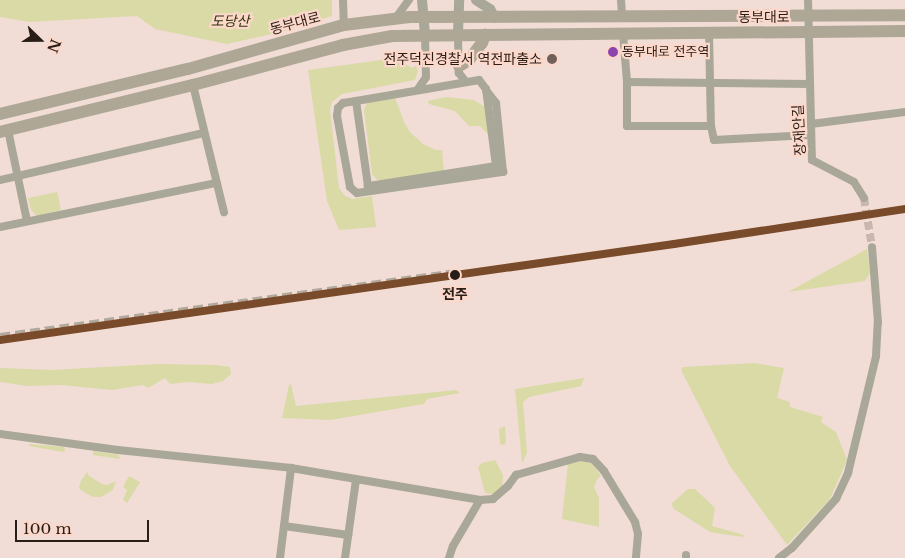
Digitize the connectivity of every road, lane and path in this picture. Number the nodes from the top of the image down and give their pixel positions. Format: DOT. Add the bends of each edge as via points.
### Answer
graph roads {
  1 [pos="344,0"];
  2 [pos="409,0"];
  3 [pos="422,0"];
  4 [pos="459,0"];
  5 [pos="476,0"];
  6 [pos="621,0"];
  7 [pos="808,0"];
  8 [pos="905,15"];
  9 [pos="622,16"];
  10 [pos="809,16"];
  11 [pos="423,17"];
  12 [pos="395,18"];
  13 [pos="458,18"];
  14 [pos="495,18"];
  15 [pos="344,26"];
  16 [pos="905,31"];
  17 [pos="709,32"];
  18 [pos="809,32"];
  19 [pos="623,33"];
  20 [pos="458,34"];
  21 [pos="425,35"];
  22 [pos="485,35"];
  23 [pos="459,66"];
  24 [pos="466,82"];
  25 [pos="627,82"];
  26 [pos="711,83"];
  27 [pos="193,84"];
  28 [pos="809,84"];
  29 [pos="486,89"];
  30 [pos="418,90"];
  31 [pos="356,101"];
  32 [pos="905,112"];
  33 [pos="0,114"];
  34 [pos="811,124"];
  35 [pos="711,126"];
  36 [pos="4,131"];
  37 [pos="204,133"];
  38 [pos="811,134"];
  39 [pos="18,176"];
  40 [pos="0,180"];
  41 [pos="217,183"];
  42 [pos="864,198"];
  43 [pos="224,212"];
  44 [pos="27,221"];
  45 [pos="0,226"];
  46 [pos="872,247"];
  47 [pos="0,434"];
  48 [pos="291,468"];
  49 [pos="356,480"];
  50 [pos="480,500"];
  51 [pos="284,526"];
  52 [pos="348,535"];
  53 [pos="280,558"];
  54 [pos="345,558"];
  55 [pos="449,558"];
  56 [pos="636,558"];
  57 [pos="779,558"];
  1 -- 15 [label="street"];
  2 -- 12 [label="street"];
  3 -- 11 [label="street"];
  4 -- 13 [label="street"];
  5 -- 14 [label="street" via="490,9"];
  6 -- 9 [label="street"];
  7 -- 10 [label="street, 장재안길"];
  8 -- 10 [label="main road, 동부대로"];
  9 -- 10 [label="main road, 동부대로"];
  9 -- 14 [label="main road, 동부대로"];
  10 -- 18 [label="street, 장재안길"];
  11 -- 12 [label="main road, 동부대로"];
  11 -- 13 [label="main road, 동부대로"];
  11 -- 21 [label="street"];
  12 -- 15 [label="main road, 동부대로"];
  13 -- 14 [label="main road, 동부대로"];
  13 -- 20 [label="street"];
  15 -- 33 [label="main road, 동부대로" via="188,69"];
  16 -- 18 [label="main road, 동부대로"];
  17 -- 18 [label="main road, 동부대로"];
  17 -- 19 [label="main road, 동부대로"];
  17 -- 26 [label="street"];
  18 -- 28 [label="street, 장재안길"];
  19 -- 22 [label="main road, 동부대로"];
  19 -- 25 [label="street"];
  20 -- 21 [label="main road, 동부대로"];
  20 -- 22 [label="main road, 동부대로"];
  20 -- 23 [label="street"];
  21 -- 27 [label="main road, 동부대로" via="392,36 343,44"];
  21 -- 30 [label="street" via="426,77"];
  22 -- 23 [label="main road" via="469,60"];
  23 -- 24 [label="street"];
  24 -- 29 [label="street" via="479,80"];
  24 -- 30 [label="street"];
  25 -- 26 [label="street"];
  25 -- 35 [label="street" via="627,126"];
  26 -- 28 [label="street"];
  26 -- 35 [label="street"];
  27 -- 36 [label="main road, 동부대로"];
  27 -- 37 [label="street"];
  28 -- 34 [label="street, 장재안길"];
  29 -- 31 [label="street" via="496,166 368,186"];
  29 -- 31 [label="street" via="496,103 503,172 357,193 350,187 337,116 338,108 343,104"];
  30 -- 31 [label="street"];
  32 -- 34 [label="street"];
  34 -- 38 [label="street, 장재안길"];
  35 -- 38 [label="street" via="714,140"];
  36 -- 39 [label="street"];
  37 -- 39 [label="street"];
  37 -- 41 [label="street"];
  38 -- 42 [label="street, 장재안길" via="812,160 854,182"];
  39 -- 40 [label="street"];
  39 -- 44 [label="street"];
  41 -- 43 [label="street"];
  41 -- 44 [label="street"];
  44 -- 45 [label="street"];
  46 -- 57 [label="street" via="878,322 876,356 848,473 836,499"];
  47 -- 48 [label="street"];
  48 -- 49 [label="street"];
  48 -- 51 [label="street"];
  49 -- 50 [label="street"];
  49 -- 52 [label="street"];
  50 -- 55 [label="street"];
  50 -- 56 [label="street" via="493,498 516,475 580,457 593,459 610,479 636,522"];
  51 -- 52 [label="street"];
  51 -- 53 [label="street"];
  52 -- 54 [label="street"];
}
